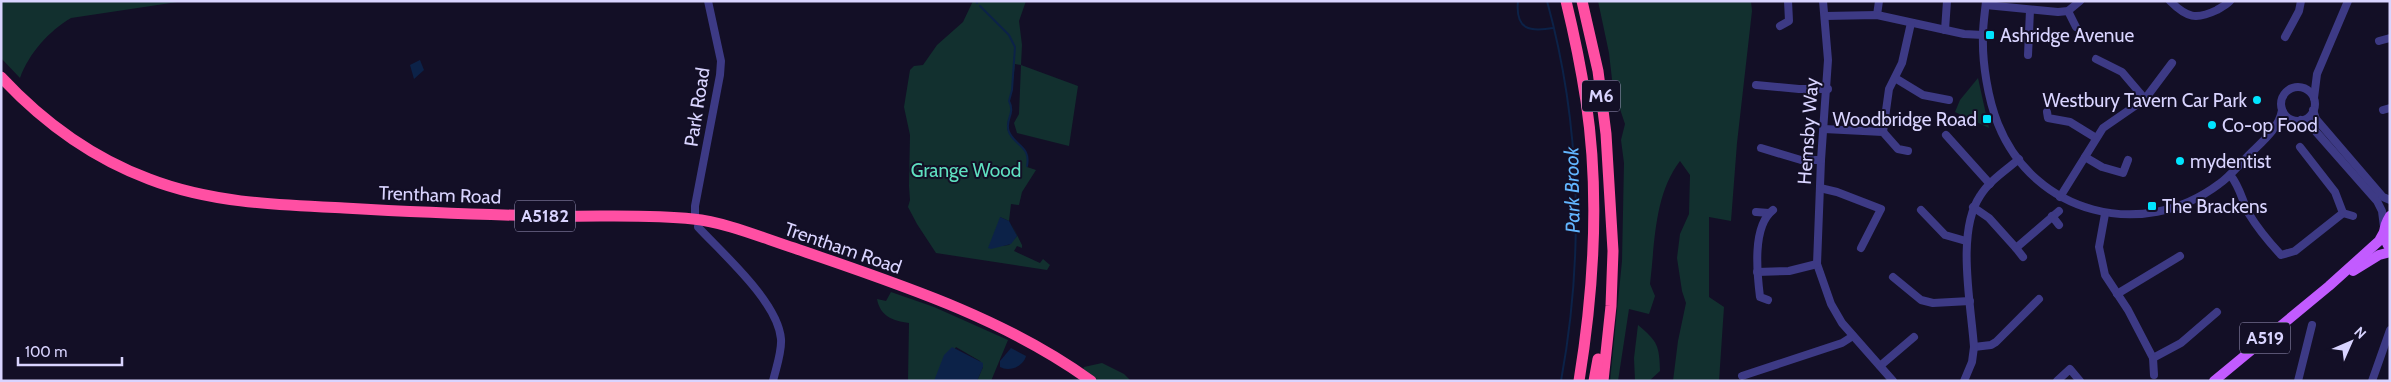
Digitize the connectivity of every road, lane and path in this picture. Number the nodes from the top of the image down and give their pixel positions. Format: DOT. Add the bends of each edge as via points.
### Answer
graph roads {
  1 [pos="708,1"];
  2 [pos="1566,1"];
  3 [pos="1582,1"];
  4 [pos="1788,1"];
  5 [pos="1823,1"];
  6 [pos="1879,1"];
  7 [pos="1947,1"];
  8 [pos="2080,1"];
  9 [pos="2170,1"];
  10 [pos="2230,1"];
  11 [pos="2301,1"];
  12 [pos="2348,1"];
  13 [pos="1986,3"];
  14 [pos="2030,10"];
  15 [pos="2068,11"];
  16 [pos="1877,15"];
  17 [pos="1825,16"];
  18 [pos="1910,22"];
  19 [pos="1780,26"];
  20 [pos="2076,27"];
  21 [pos="1945,30"];
  22 [pos="1983,35"];
  23 [pos="2285,37"];
  24 [pos="2390,38"];
  25 [pos="2379,42"];
  26 [pos="2028,55"];
  27 [pos="2096,59"];
  28 [pos="2172,63"];
  29 [pos="2317,74"];
  30 [pos="1,77"];
  31 [pos="1895,78"];
  32 [pos="1756,85"];
  33 [pos="2300,86"];
  34 [pos="1828,89"];
  35 [pos="2314,98"];
  36 [pos="2146,99"];
  37 [pos="1949,100"];
  38 [pos="2282,110"];
  39 [pos="2314,110"];
  40 [pos="2292,119"];
  41 [pos="2301,120"];
  42 [pos="2047,127"];
  43 [pos="1824,128"];
  44 [pos="2274,129"];
  45 [pos="1884,132"];
  46 [pos="1946,135"];
  47 [pos="2096,138"];
  48 [pos="1771,140"];
  49 [pos="1954,143"];
  50 [pos="2300,147"];
  51 [pos="1760,148"];
  52 [pos="1948,149"];
  53 [pos="1770,150"];
  54 [pos="1908,151"];
  55 [pos="2084,157"];
  56 [pos="2019,159"];
  57 [pos="1821,160"];
  58 [pos="2128,160"];
  59 [pos="2230,175"];
  60 [pos="1990,184"];
  61 [pos="1820,188"];
  62 [pos="1609,193"];
  63 [pos="2060,197"];
  64 [pos="2390,200"];
  65 [pos="1973,207"];
  66 [pos="1921,210"];
  67 [pos="1756,212"];
  68 [pos="2343,212"];
  69 [pos="2105,214"];
  70 [pos="2353,216"];
  71 [pos="2390,216"];
  72 [pos="697,219"];
  73 [pos="2059,225"];
  74 [pos="2384,230"];
  75 [pos="1966,241"];
  76 [pos="1861,248"];
  77 [pos="2016,248"];
  78 [pos="2390,248"];
  79 [pos="2390,252"];
  80 [pos="2281,255"];
  81 [pos="2180,256"];
  82 [pos="2023,257"];
  83 [pos="1817,264"];
  84 [pos="2278,264"];
  85 [pos="1757,272"];
  86 [pos="1893,277"];
  87 [pos="2330,286"];
  88 [pos="2117,294"];
  89 [pos="1760,297"];
  90 [pos="2039,298"];
  91 [pos="1768,300"];
  92 [pos="1970,301"];
  93 [pos="1752,302"];
  94 [pos="2217,312"];
  95 [pos="2312,325"];
  96 [pos="2390,330"];
  97 [pos="1586,332"];
  98 [pos="1853,336"];
  99 [pos="1914,337"];
  100 [pos="1974,347"];
  101 [pos="2153,358"];
  102 [pos="1880,366"];
  103 [pos="2154,375"];
  104 [pos="1742,376"];
  105 [pos="1753,377"];
  106 [pos="774,381"];
  107 [pos="1091,381"];
  108 [pos="1573,381"];
  109 [pos="1579,381"];
  110 [pos="1594,381"];
  111 [pos="1603,381"];
  112 [pos="1893,381"];
  113 [pos="1964,381"];
  114 [pos="2057,381"];
  115 [pos="2080,381"];
  116 [pos="2214,381"];
  117 [pos="2298,381"];
  118 [pos="2372,381"];
  1 -- 72 [label="street, Park Road" via="721,61 695,206"];
  2 -- 97 [label="highway, M6" via="1586,103 1594,193 1593,259"];
  3 -- 62 [label="highway, M6" via="1598,71"];
  4 -- 19 [label="street" via="1789,21"];
  5 -- 17 [label="street, Hemsby Way"];
  6 -- 16 [label="street"];
  7 -- 21 [label="street"];
  8 -- 15 [label="street"];
  9 -- 10 [label="street" via="2195,17"];
  11 -- 23 [label="street"];
  12 -- 29 [label="street"];
  13 -- 14 [label="street"];
  13 -- 22 [label="street"];
  14 -- 15 [label="street"];
  14 -- 26 [label="street"];
  15 -- 20 [label="street"];
  16 -- 17 [label="street"];
  16 -- 18 [label="street"];
  17 -- 34 [label="street, Hemsby Way"];
  18 -- 21 [label="street"];
  18 -- 31 [label="street" via="1902,63"];
  21 -- 22 [label="street"];
  22 -- 56 [label="street" via="1997,122"];
  24 -- 25 [label="street"];
  27 -- 36 [label="street" via="2122,72"];
  28 -- 36 [label="street"];
  29 -- 33 [label="street"];
  29 -- 35 [label="street"];
  30 -- 72 [label="highway, Trentham Road / A5182" via="46,120 87,149 148,179 216,198 359,209"];
  31 -- 37 [label="street" via="1923,95"];
  31 -- 45 [label="street" via="1889,89"];
  32 -- 34 [label="street" via="1799,90"];
  33 -- 35 [label="street"];
  33 -- 38 [label="street" via="2286,92 2280,102"];
  34 -- 43 [label="street, Hemsby Way"];
  35 -- 39 [label="street"];
  36 -- 47 [label="street" via="2103,128"];
  38 -- 40 [label="street"];
  38 -- 44 [label="street"];
  39 -- 41 [label="street"];
  39 -- 64 [label="street" via="2316,119 2383,197"];
  40 -- 41 [label="street"];
  40 -- 44 [label="street"];
  41 -- 74 [label="street" via="2310,124 2377,201 2382,211"];
  42 -- 47 [label="street" via="2047,115 2070,122"];
  43 -- 45 [label="street"];
  43 -- 57 [label="street, Hemsby Way"];
  44 -- 59 [label="street"];
  45 -- 54 [label="street" via="1898,148"];
  46 -- 49 [label="street"];
  47 -- 55 [label="street"];
  48 -- 53 [label="street"];
  49 -- 52 [label="street"];
  49 -- 60 [label="street"];
  50 -- 68 [label="street" via="2335,192"];
  51 -- 53 [label="street"];
  53 -- 57 [label="street" via="1801,160"];
  55 -- 58 [label="street" via="2102,167 2123,172"];
  55 -- 63 [label="street"];
  56 -- 60 [label="street"];
  56 -- 63 [label="street"];
  57 -- 61 [label="street, Hemsby Way"];
  59 -- 69 [label="street" via="2210,190 2178,206 2145,213"];
  59 -- 80 [label="street" via="2252,219"];
  60 -- 65 [label="street"];
  61 -- 76 [label="street" via="1882,206"];
  61 -- 83 [label="street, Hemsby Way"];
  62 -- 110 [label="highway, M6" via="1605,307"];
  62 -- 111 [label="highway, M6" via="1613,280"];
  63 -- 69 [label="street"];
  65 -- 75 [label="street"];
  65 -- 77 [label="street" via="1989,218"];
  66 -- 75 [label="street" via="1945,235"];
  67 -- 85 [label="street" via="1771,211 1758,239"];
  68 -- 70 [label="street"];
  68 -- 80 [label="street" via="2295,251"];
  69 -- 88 [label="street" via="2099,247 2105,275"];
  71 -- 74 [label="main road, A519"];
  72 -- 106 [label="street" via="698,227 760,293 772,314 781,338"];
  72 -- 107 [label="highway, Trentham Road / A5182" via="823,258 951,306 1011,333"];
  73 -- 77 [label="street" via="2056,214"];
  74 -- 78 [label="main road" via="2385,241"];
  74 -- 87 [label="main road, A519" via="2379,241"];
  75 -- 92 [label="street"];
  77 -- 82 [label="street"];
  79 -- 87 [label="main road, A519" via="2369,260"];
  80 -- 84 [label="street"];
  81 -- 88 [label="street"];
  83 -- 85 [label="street" via="1789,271"];
  83 -- 98 [label="street" via="1831,304"];
  85 -- 89 [label="street"];
  86 -- 92 [label="street" via="1921,300 1933,303"];
  87 -- 116 [label="main road, A519"];
  88 -- 101 [label="street"];
  89 -- 91 [label="street"];
  89 -- 93 [label="street"];
  90 -- 100 [label="street" via="1996,342"];
  92 -- 100 [label="street"];
  94 -- 101 [label="street" via="2181,343"];
  95 -- 117 [label="street"];
  96 -- 118 [label="street"];
  97 -- 108 [label="highway, M6"];
  97 -- 109 [label="highway, M6"];
  98 -- 102 [label="street"];
  98 -- 105 [label="street"];
  99 -- 102 [label="street"];
  100 -- 113 [label="street" via="1971,368"];
  101 -- 103 [label="street"];
  102 -- 112 [label="street"];
  104 -- 105 [label="street"];
  114 -- 115 [label="street" via="2073,366"];
}
